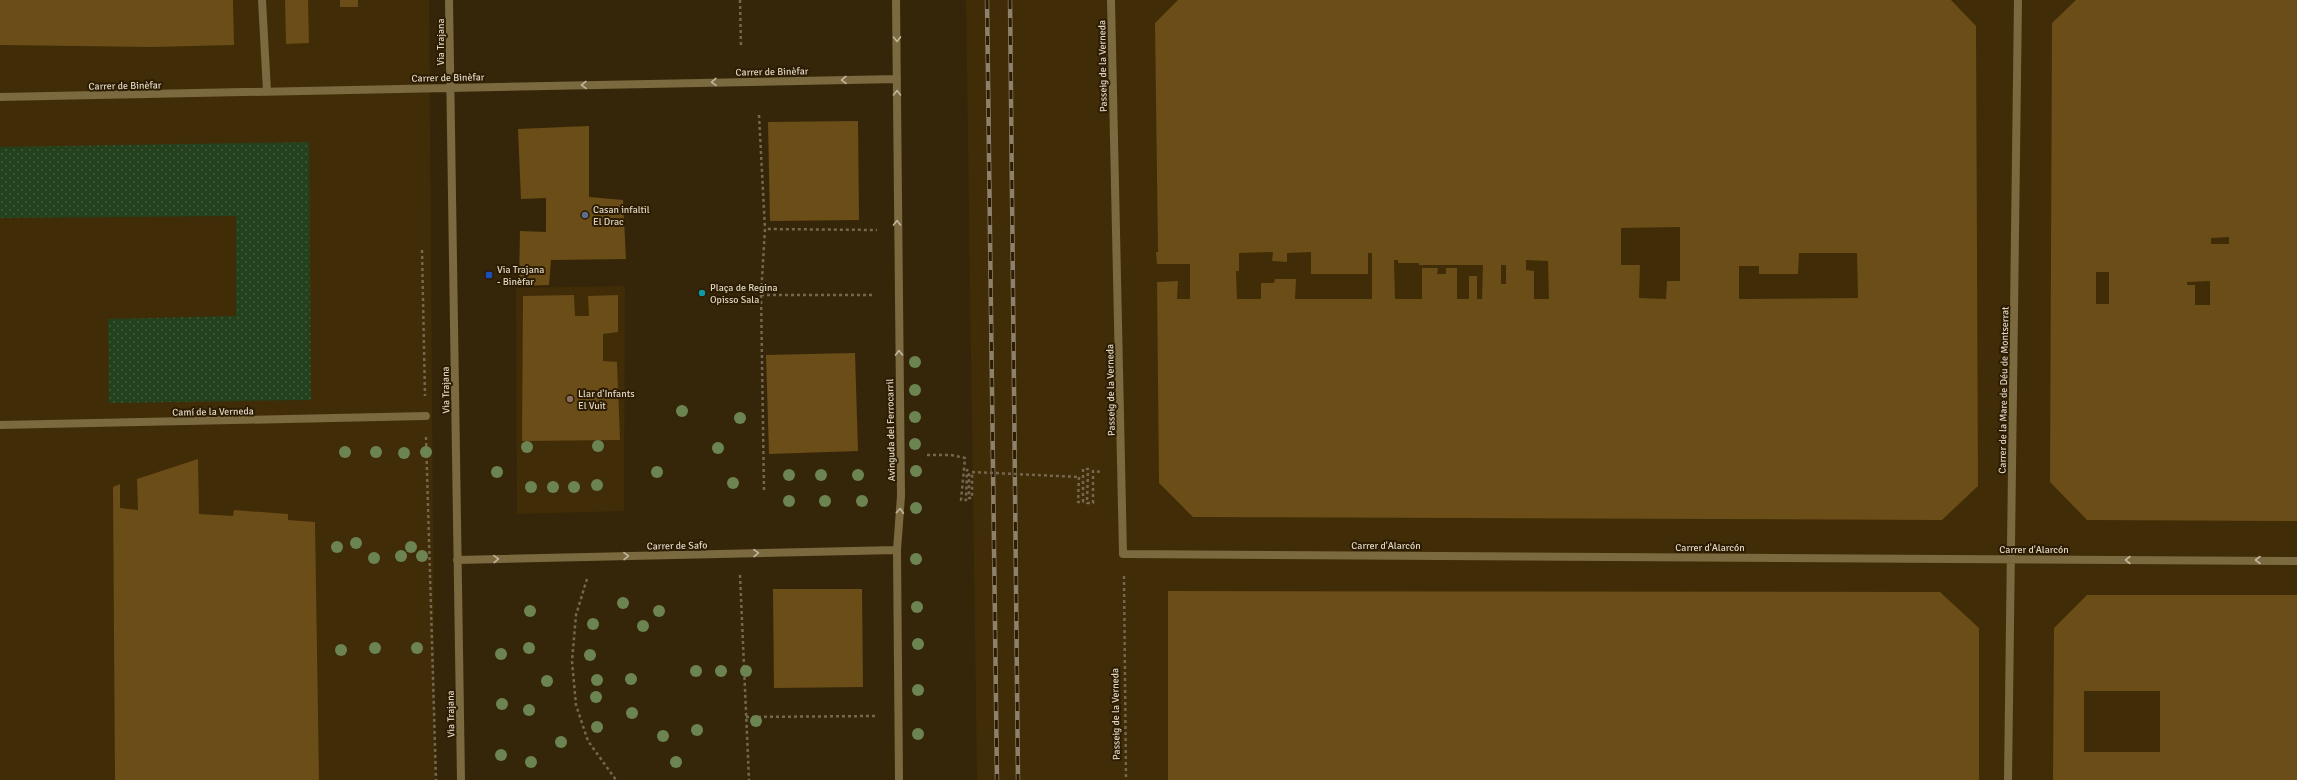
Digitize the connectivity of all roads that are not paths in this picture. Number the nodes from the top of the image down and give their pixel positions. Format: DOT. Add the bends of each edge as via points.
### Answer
graph roads {
  1 [pos="262,0"];
  2 [pos="449,0"];
  3 [pos="896,0"];
  4 [pos="1111,0"];
  5 [pos="2018,0"];
  6 [pos="897,79"];
  7 [pos="450,87"];
  8 [pos="267,91"];
  9 [pos="0,97"];
  10 [pos="426,416"];
  11 [pos="0,424"];
  12 [pos="897,550"];
  13 [pos="1123,554"];
  14 [pos="2011,559"];
  15 [pos="458,560"];
  16 [pos="2297,561"];
  17 [pos="461,780"];
  18 [pos="899,780"];
  19 [pos="2008,780"];
  1 -- 8 [label="street"];
  2 -- 7 [label="street, Via Trajana"];
  3 -- 6 [label="street, one-way"];
  4 -- 13 [label="street, Passeig de la Verneda"];
  5 -- 14 [label="street, Carrer de la Mare de Déu de Montserrat"];
  6 -- 7 [label="street, Carrer de Binèfar, one-way"];
  12 -- 6 [label="street, Avinguda del Ferrocarril, one-way" via="901,496"];
  7 -- 8 [label="street, Carrer de Binèfar"];
  7 -- 15 [label="street, Via Trajana"];
  8 -- 9 [label="street, Carrer de Binèfar"];
  10 -- 11 [label="street, Camí de la Verneda"];
  15 -- 12 [label="street, Carrer de Safo, one-way"];
  12 -- 18 [label="street, Avinguda del Ferrocarril"];
  13 -- 14 [label="street, Carrer d'Alarcón"];
  16 -- 14 [label="street, Carrer d'Alarcón, one-way"];
  14 -- 19 [label="street, Carrer de la Mare de Déu de Montserrat"];
  15 -- 17 [label="street, Via Trajana"];
}
